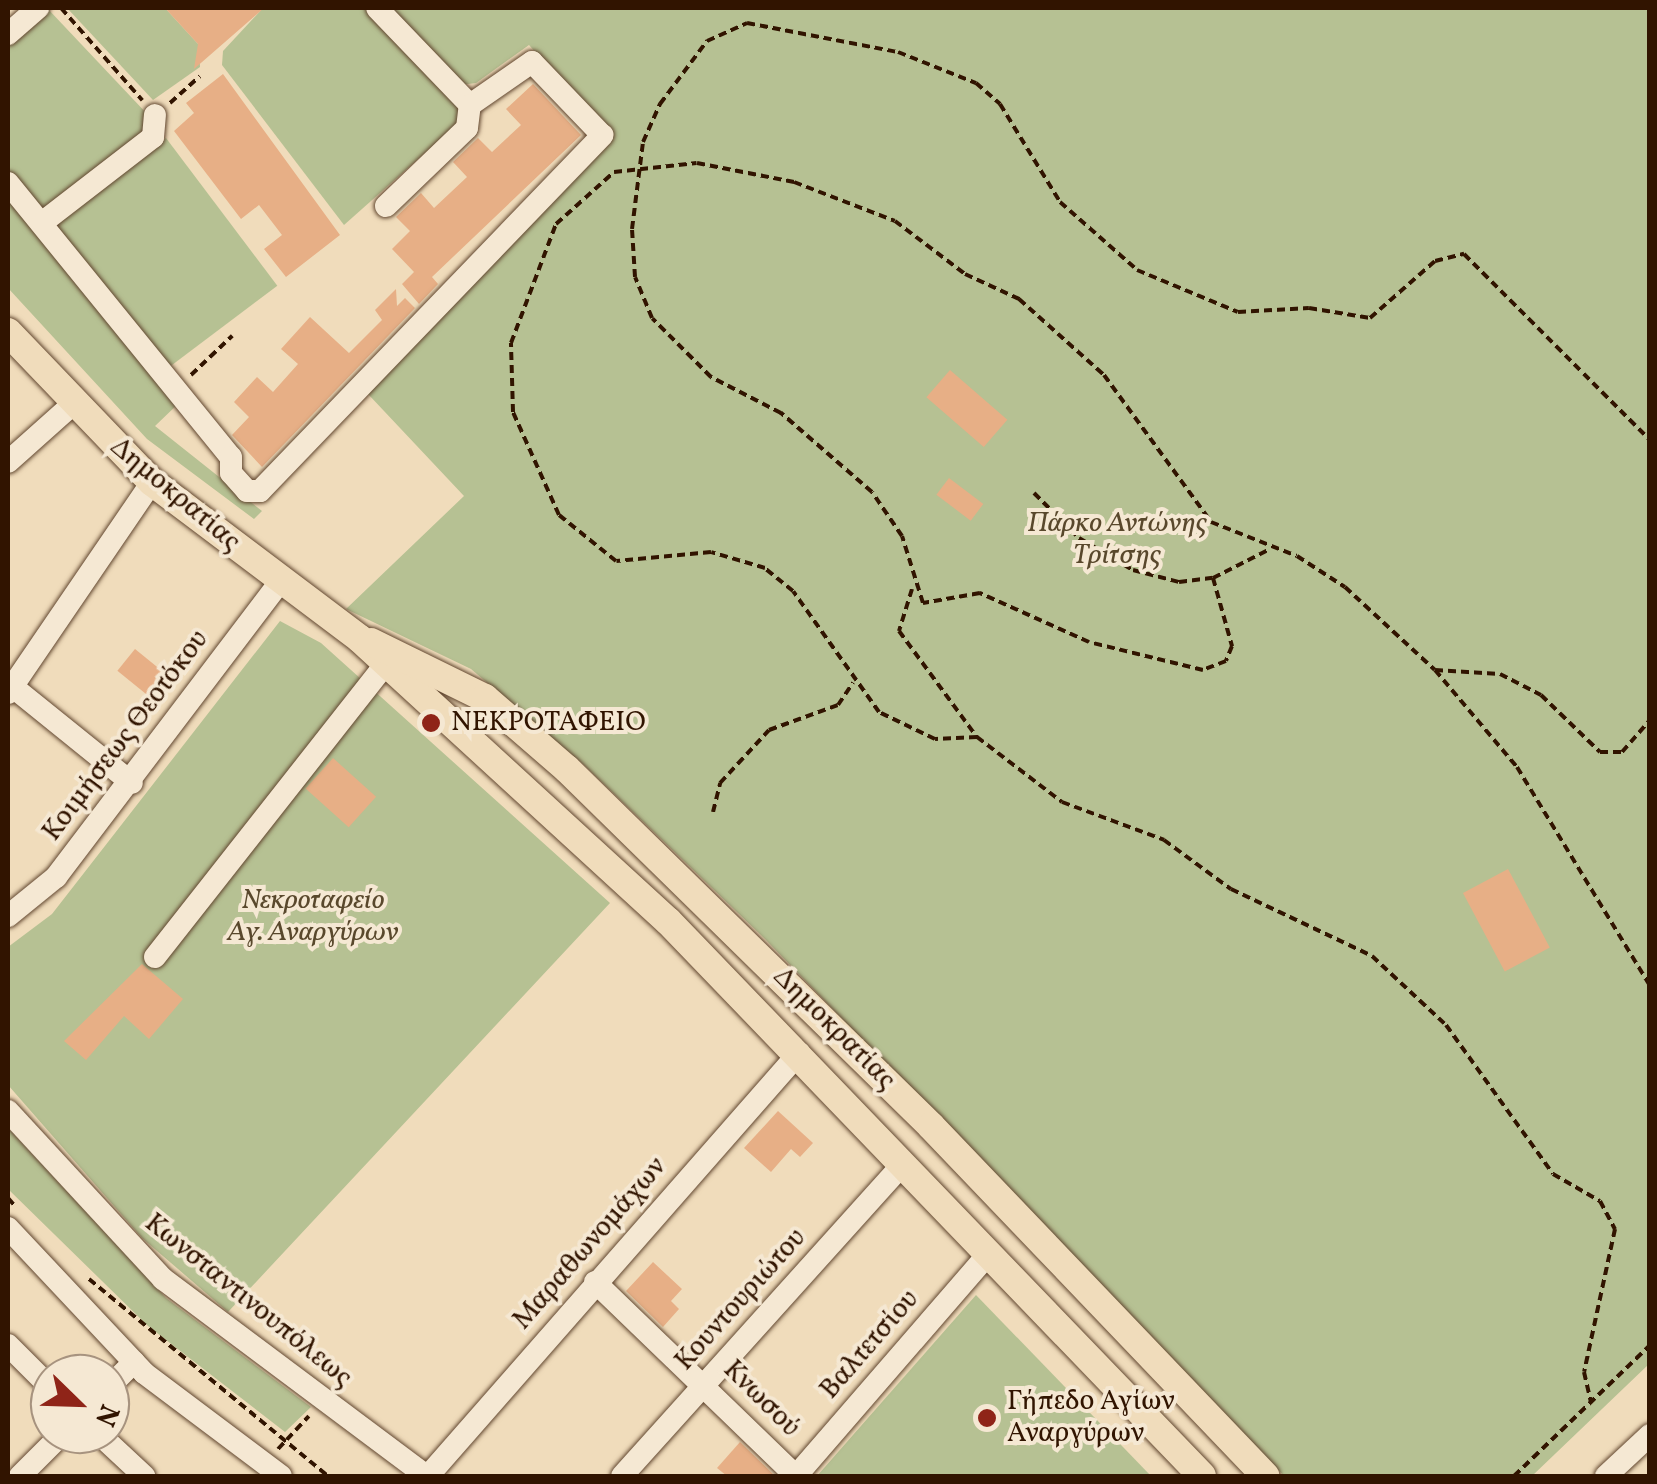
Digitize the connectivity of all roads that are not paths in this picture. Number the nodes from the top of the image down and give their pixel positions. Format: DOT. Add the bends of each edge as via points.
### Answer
graph roads {
  1 [pos="38,8"];
  2 [pos="377,8"];
  3 [pos="8,34"];
  4 [pos="470,105"];
  5 [pos="155,115"];
  6 [pos="8,182"];
  7 [pos="386,206"];
  8 [pos="43,222"];
  9 [pos="8,332"];
  10 [pos="74,403"];
  11 [pos="8,462"];
  12 [pos="152,482"];
  13 [pos="282,581"];
  14 [pos="360,639"];
  15 [pos="387,662"];
  16 [pos="9,688"];
  17 [pos="132,783"];
  18 [pos="8,916"];
  19 [pos="155,957"];
  20 [pos="799,1054"];
  21 [pos="8,1111"];
  22 [pos="904,1163"];
  23 [pos="17,1223"];
  24 [pos="989,1253"];
  25 [pos="595,1282"];
  26 [pos="8,1345"];
  27 [pos="134,1362"];
  28 [pos="130,1366"];
  29 [pos="30,1367"];
  30 [pos="704,1384"];
  31 [pos="1650,1435"];
  32 [pos="42,1454"];
  33 [pos="120,1454"];
  34 [pos="1187,1471"];
  35 [pos="274,1475"];
  36 [pos="20,1476"];
  37 [pos="144,1476"];
  38 [pos="427,1476"];
  39 [pos="622,1476"];
  40 [pos="796,1476"];
  41 [pos="1264,1476"];
  42 [pos="1606,1476"];
  1 -- 3 [label="street"];
  2 -- 4 [label="street"];
  4 -- 7 [label="street" via="467,128"];
  4 -- 8 [label="street" via="532,62 602,135 260,491 240,483 231,457"];
  5 -- 8 [label="street" via="153,137"];
  6 -- 8 [label="street"];
  9 -- 10 [label="main road, Δημοκρατίας"];
  10 -- 11 [label="street"];
  10 -- 12 [label="main road, Δημοκρατίας"];
  12 -- 13 [label="main road, Δημοκρατίας"];
  12 -- 16 [label="street"];
  13 -- 14 [label="main road, Δημοκρατίας"];
  13 -- 17 [label="street, Κοιμήσεως Θεοτόκου"];
  14 -- 15 [label="main road, Δημοκρατίας"];
  14 -- 41 [label="main road, Δημοκρατίας" via="470,688 556,758 931,1126"];
  15 -- 19 [label="street"];
  15 -- 20 [label="main road, Δημοκρατίας"];
  16 -- 17 [label="street"];
  17 -- 18 [label="street, Κοιμήσεως Θεοτόκου" via="56,877"];
  20 -- 22 [label="main road, Δημοκρατίας"];
  20 -- 25 [label="street, Μαραθωνομάχων"];
  21 -- 38 [label="street, Κωνσταντινουπόλεως" via="163,1279"];
  22 -- 24 [label="main road, Δημοκρατίας"];
  22 -- 30 [label="street, Κουντουριώτου"];
  23 -- 27 [label="street"];
  24 -- 34 [label="main road, Δημοκρατίας"];
  24 -- 40 [label="street, Βαλτετσίου"];
  25 -- 30 [label="street, Κνωσού"];
  25 -- 38 [label="street, Μαραθωνομάχων"];
  26 -- 29 [label="street"];
  27 -- 28 [label="street"];
  27 -- 35 [label="street"];
  30 -- 39 [label="street, Κουντουριώτου"];
  30 -- 40 [label="street, Κνωσού"];
  31 -- 42 [label="street"];
  32 -- 36 [label="street"];
  33 -- 37 [label="street"];
}
